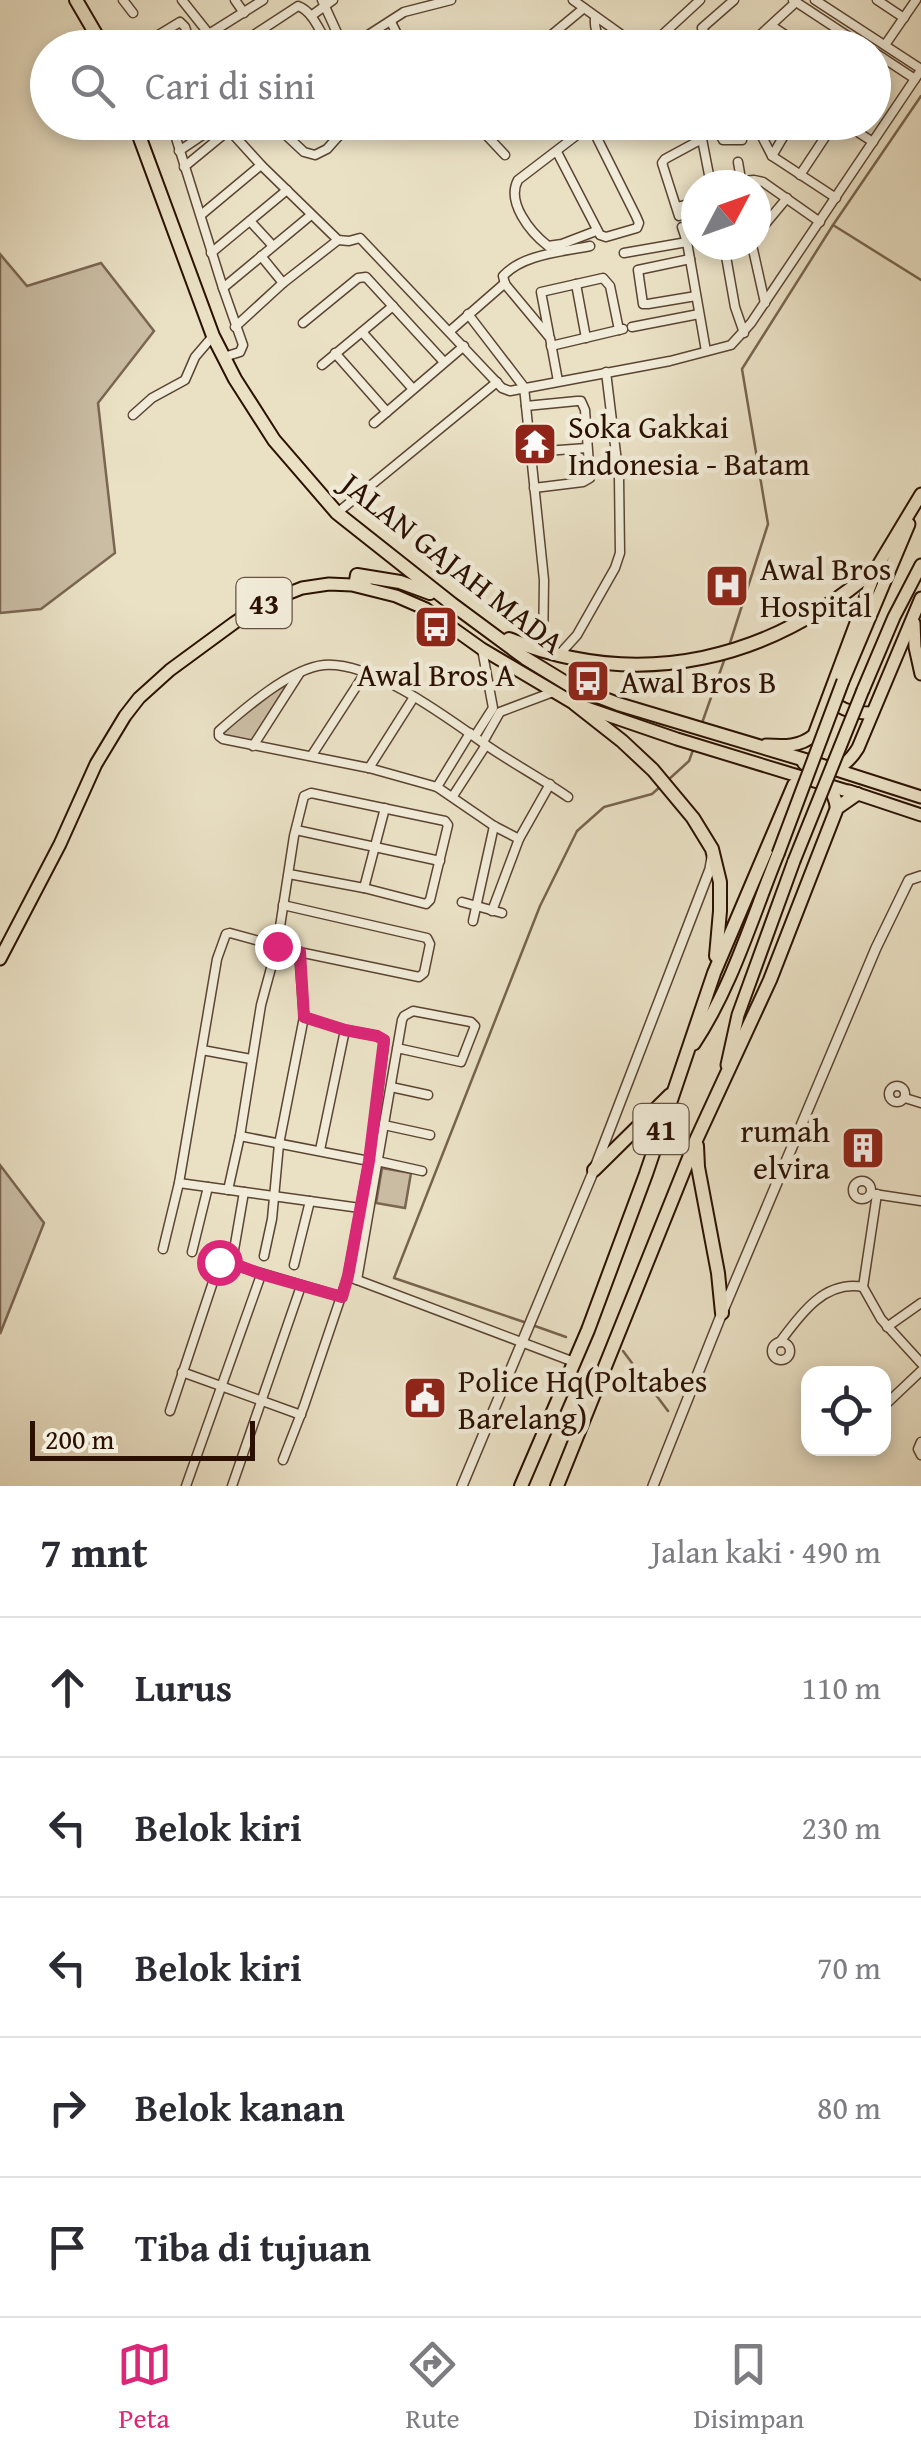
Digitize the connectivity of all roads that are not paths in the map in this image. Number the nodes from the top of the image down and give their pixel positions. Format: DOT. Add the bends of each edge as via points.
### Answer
graph roads {
  1 [pos="76,0"];
  2 [pos="122,0"];
  3 [pos="182,0"];
  4 [pos="235,0"];
  5 [pos="263,0"];
  6 [pos="333,0"];
  7 [pos="451,0"];
  8 [pos="574,0"];
  9 [pos="734,0"];
  10 [pos="815,0"];
  11 [pos="877,0"];
  12 [pos="916,0"];
  13 [pos="697,1"];
  14 [pos="795,1"];
  15 [pos="323,3"];
  16 [pos="584,8"];
  17 [pos="133,13"];
  18 [pos="244,13"];
  19 [pos="311,16"];
  20 [pos="595,16"];
  21 [pos="904,18"];
  22 [pos="391,22"];
  23 [pos="772,26"];
  24 [pos="94,30"];
  25 [pos="167,30"];
  26 [pos="186,30"];
  27 [pos="206,30"];
  28 [pos="216,30"];
  29 [pos="261,30"];
  30 [pos="320,30"];
  31 [pos="337,30"];
  32 [pos="377,30"];
  33 [pos="395,30"];
  34 [pos="558,30"];
  35 [pos="595,30"];
  36 [pos="615,30"];
  37 [pos="667,30"];
  38 [pos="703,30"];
  39 [pos="767,30"];
  40 [pos="778,30"];
  41 [pos="839,30"];
  42 [pos="862,30"];
  43 [pos="891,38"];
  44 [pos="891,49"];
  45 [pos="891,63"];
  46 [pos="919,73"];
  47 [pos="891,115"];
  48 [pos="141,140"];
  49 [pos="176,140"];
  50 [pos="195,140"];
  51 [pos="218,140"];
  52 [pos="239,140"];
  53 [pos="291,140"];
  54 [pos="335,140"];
  55 [pos="490,140"];
  56 [pos="571,140"];
  57 [pos="597,140"];
  58 [pos="702,140"];
  59 [pos="723,140"];
  60 [pos="742,140"];
  61 [pos="764,140"];
  62 [pos="781,140"];
  63 [pos="826,140"];
  64 [pos="870,140"];
  65 [pos="873,142"];
  66 [pos="179,151"];
  67 [pos="557,152"];
  68 [pos="504,155"];
  69 [pos="772,156"];
  70 [pos="738,162"];
  71 [pos="261,164"];
  72 [pos="184,167"];
  73 [pos="709,170"];
  74 [pos="740,170"];
  75 [pos="800,174"];
  76 [pos="771,188"];
  77 [pos="286,190"];
  78 [pos="786,198"];
  79 [pos="836,198"];
  80 [pos="681,210"];
  81 [pos="311,214"];
  82 [pos="201,215"];
  83 [pos="771,216"];
  84 [pos="250,221"];
  85 [pos="820,222"];
  86 [pos="596,231"];
  87 [pos="338,240"];
  88 [pos="681,243"];
  89 [pos="272,246"];
  90 [pos="590,246"];
  91 [pos="634,252"];
  92 [pos="211,253"];
  93 [pos="624,253"];
  94 [pos="260,256"];
  95 [pos="685,260"];
  96 [pos="690,260"];
  97 [pos="727,260"];
  98 [pos="755,260"];
  99 [pos="638,270"];
  100 [pos="283,283"];
  101 [pos="505,284"];
  102 [pos="576,284"];
  103 [pos="222,288"];
  104 [pos="696,296"];
  105 [pos="765,303"];
  106 [pos="643,304"];
  107 [pos="393,306"];
  108 [pos="468,314"];
  109 [pos="699,314"];
  110 [pos="303,323"];
  111 [pos="645,324"];
  112 [pos="235,327"];
  113 [pos="625,328"];
  114 [pos="450,331"];
  115 [pos="362,332"];
  116 [pos="744,333"];
  117 [pos="212,336"];
  118 [pos="586,338"];
  119 [pos="550,342"];
  120 [pos="464,346"];
  121 [pos="706,352"];
  122 [pos="335,353"];
  123 [pos="224,357"];
  124 [pos="444,362"];
  125 [pos="322,365"];
  126 [pos="606,372"];
  127 [pos="558,381"];
  128 [pos="497,382"];
  129 [pos="524,387"];
  130 [pos="413,389"];
  131 [pos="526,406"];
  132 [pos="387,412"];
  133 [pos="133,415"];
  134 [pos="374,423"];
  135 [pos="588,448"];
  136 [pos="531,452"];
  137 [pos="534,488"];
  138 [pos="921,494"];
  139 [pos="910,510"];
  140 [pos="337,513"];
  141 [pos="921,566"];
  142 [pos="877,567"];
  143 [pos="364,586"];
  144 [pos="921,598"];
  145 [pos="452,604"];
  146 [pos="914,614"];
  147 [pos="484,627"];
  148 [pos="482,649"];
  149 [pos="543,651"];
  150 [pos="558,656"];
  151 [pos="365,672"];
  152 [pos="299,673"];
  153 [pos="921,674"];
  154 [pos="553,692"];
  155 [pos="830,695"];
  156 [pos="414,697"];
  157 [pos="575,704"];
  158 [pos="496,710"];
  159 [pos="616,711"];
  160 [pos="872,713"];
  161 [pos="814,735"];
  162 [pos="478,739"];
  163 [pos="757,744"];
  164 [pos="253,746"];
  165 [pos="312,756"];
  166 [pos="369,768"];
  167 [pos="824,774"];
  168 [pos="550,784"];
  169 [pos="437,787"];
  170 [pos="856,794"];
  171 [pos="452,796"];
  172 [pos="568,797"];
  173 [pos="921,797"];
  174 [pos="385,808"];
  175 [pos="837,808"];
  176 [pos="921,815"];
  177 [pos="494,826"];
  178 [pos="296,830"];
  179 [pos="773,838"];
  180 [pos="519,839"];
  181 [pos="375,849"];
  182 [pos="712,850"];
  183 [pos="818,853"];
  184 [pos="440,862"];
  185 [pos="289,874"];
  186 [pos="921,876"];
  187 [pos="364,888"];
  188 [pos="462,902"];
  189 [pos="283,905"];
  190 [pos="476,905"];
  191 [pos="473,922"];
  192 [pos="277,946"];
  193 [pos="300,952"];
  194 [pos="0,959"];
  195 [pos="714,973"];
  196 [pos="304,1017"];
  197 [pos="345,1030"];
  198 [pos="398,1048"];
  199 [pos="202,1050"];
  200 [pos="686,1056"];
  201 [pos="251,1059"];
  202 [pos="723,1084"];
  203 [pos="391,1088"];
  204 [pos="674,1091"];
  205 [pos="428,1095"];
  206 [pos="905,1098"];
  207 [pos="921,1103"];
  208 [pos="384,1125"];
  209 [pos="430,1135"];
  210 [pos="240,1136"];
  211 [pos="697,1138"];
  212 [pos="280,1144"];
  213 [pos="320,1150"];
  214 [pos="373,1161"];
  215 [pos="422,1170"];
  216 [pos="594,1170"];
  217 [pos="178,1183"];
  218 [pos="208,1187"];
  219 [pos="228,1190"];
  220 [pos="244,1192"];
  221 [pos="272,1196"];
  222 [pos="310,1201"];
  223 [pos="921,1201"];
  224 [pos="360,1208"];
  225 [pos="164,1248"];
  226 [pos="234,1250"];
  227 [pos="192,1252"];
  228 [pos="264,1256"];
  229 [pos="294,1265"];
  230 [pos="261,1274"];
  231 [pos="353,1278"];
  232 [pos="301,1286"];
  233 [pos="863,1287"];
  234 [pos="342,1297"];
  235 [pos="921,1303"];
  236 [pos="722,1312"];
  237 [pos="887,1327"];
  238 [pos="521,1342"];
  239 [pos="780,1342"];
  240 [pos="574,1362"];
  241 [pos="921,1367"];
  242 [pos="182,1372"];
  243 [pos="222,1385"];
  244 [pos="891,1399"];
  245 [pos="262,1402"];
  246 [pos="170,1411"];
  247 [pos="301,1415"];
  248 [pos="921,1442"];
  249 [pos="921,1455"];
  250 [pos="283,1460"];
  251 [pos="186,1486"];
  252 [pos="232,1486"];
  253 [pos="462,1486"];
  254 [pos="521,1486"];
  255 [pos="557,1486"];
  256 [pos="652,1486"];
  1 -- 24 [label="highway"];
  2 -- 17 [label="street"];
  3 -- 27 [label="street"];
  4 -- 18 [label="street"];
  5 -- 18 [label="street"];
  6 -- 15 [label="street"];
  7 -- 22 [label="street"];
  8 -- 16 [label="street"];
  9 -- 38 [label="street"];
  10 -- 42 [label="street"];
  11 -- 21 [label="street"];
  12 -- 21 [label="street"];
  13 -- 37 [label="street"];
  14 -- 23 [label="street"];
  14 -- 41 [label="street"];
  15 -- 19 [label="street"];
  15 -- 31 [label="street"];
  16 -- 20 [label="street"];
  16 -- 34 [label="street"];
  18 -- 28 [label="street"];
  19 -- 29 [label="street" via="296,6"];
  19 -- 30 [label="street"];
  20 -- 35 [label="street"];
  20 -- 36 [label="street"];
  21 -- 43 [label="street"];
  22 -- 32 [label="street"];
  22 -- 33 [label="street"];
  23 -- 39 [label="street"];
  23 -- 40 [label="street"];
  25 -- 26 [label="street" via="180,22"];
  44 -- 46 [label="street"];
  45 -- 46 [label="street"];
  46 -- 47 [label="street"];
  48 -- 117 [label="highway, JALAN GAJAH MADA / 43"];
  49 -- 66 [label="street"];
  50 -- 66 [label="street"];
  51 -- 72 [label="street"];
  52 -- 71 [label="street"];
  53 -- 54 [label="street" via="315,155"];
  55 -- 68 [label="street"];
  56 -- 67 [label="street"];
  57 -- 86 [label="street" via="639,224 606,237"];
  58 -- 73 [label="street"];
  58 -- 80 [label="street" via="662,163"];
  59 -- 60 [label="street"];
  61 -- 69 [label="street"];
  62 -- 69 [label="street"];
  63 -- 75 [label="street"];
  64 -- 65 [label="street"];
  65 -- 79 [label="street"];
  66 -- 72 [label="street"];
  67 -- 86 [label="street"];
  67 -- 86 [label="street" via="518,180 516,204 548,246"];
  69 -- 75 [label="street"];
  70 -- 74 [label="street"];
  71 -- 77 [label="street"];
  71 -- 82 [label="street"];
  72 -- 82 [label="street"];
  75 -- 79 [label="street"];
  76 -- 78 [label="street"];
  77 -- 81 [label="street"];
  77 -- 84 [label="street"];
  78 -- 83 [label="street"];
  78 -- 85 [label="street"];
  79 -- 85 [label="street"];
  81 -- 87 [label="street"];
  81 -- 89 [label="street"];
  82 -- 92 [label="street"];
  84 -- 89 [label="street"];
  84 -- 92 [label="street"];
  85 -- 105 [label="street"];
  87 -- 100 [label="street"];
  87 -- 114 [label="street" via="360,238"];
  88 -- 91 [label="street"];
  89 -- 94 [label="street"];
  90 -- 101 [label="street" via="532,258 504,273"];
  91 -- 93 [label="street"];
  91 -- 99 [label="street"];
  92 -- 103 [label="street"];
  94 -- 100 [label="street"];
  94 -- 103 [label="street"];
  95 -- 99 [label="street"];
  96 -- 104 [label="street"];
  97 -- 116 [label="street"];
  98 -- 105 [label="street"];
  99 -- 106 [label="street"];
  100 -- 112 [label="street"];
  101 -- 108 [label="street"];
  101 -- 119 [label="street"];
  102 -- 113 [label="street" via="607,280"];
  102 -- 118 [label="street"];
  102 -- 119 [label="street" via="540,294"];
  103 -- 112 [label="street"];
  104 -- 106 [label="street"];
  104 -- 109 [label="street"];
  105 -- 116 [label="street"];
  106 -- 111 [label="street"];
  107 -- 110 [label="street" via="363,276"];
  107 -- 115 [label="street"];
  107 -- 124 [label="street"];
  108 -- 114 [label="street"];
  108 -- 129 [label="street"];
  109 -- 111 [label="street"];
  109 -- 121 [label="street"];
  111 -- 113 [label="street"];
  112 -- 123 [label="street" via="244,348"];
  113 -- 118 [label="street"];
  114 -- 120 [label="street"];
  115 -- 122 [label="street"];
  115 -- 130 [label="street"];
  116 -- 121 [label="street"];
  117 -- 123 [label="highway, JALAN GAJAH MADA / 43"];
  117 -- 133 [label="street" via="185,380"];
  118 -- 119 [label="street"];
  119 -- 127 [label="street"];
  120 -- 124 [label="street"];
  120 -- 128 [label="street"];
  121 -- 126 [label="street"];
  122 -- 125 [label="street"];
  122 -- 132 [label="street"];
  123 -- 140 [label="highway, JALAN GAJAH MADA / 43" via="261,422"];
  124 -- 130 [label="street"];
  126 -- 127 [label="street"];
  126 -- 150 [label="street" via="620,478 620,553 577,635"];
  127 -- 129 [label="street"];
  128 -- 129 [label="street" via="510,390"];
  128 -- 140 [label="street"];
  129 -- 131 [label="street"];
  130 -- 132 [label="street"];
  131 -- 135 [label="street" via="581,402"];
  131 -- 136 [label="street"];
  132 -- 134 [label="street"];
  135 -- 136 [label="street"];
  135 -- 137 [label="street" via="587,481"];
  136 -- 137 [label="street"];
  137 -- 149 [label="street"];
  138 -- 139 [label="main road"];
  139 -- 142 [label="main road"];
  139 -- 200 [label="main road, bridge" via="736,960"];
  140 -- 145 [label="highway, JALAN GAJAH MADA / 43"];
  141 -- 202 [label="main road, bridge" via="794,861 738,1014"];
  142 -- 150 [label="highway" via="823,610 698,660 639,666"];
  142 -- 155 [label="main road"];
  143 -- 145 [label="highway" via="358,575 400,582"];
  143 -- 148 [label="main road, JALAN GAJAH MADA / 43" via="426,609"];
  143 -- 194 [label="main road, JALAN GAJAH MADA / 43" via="314,586 276,597 205,643 139,698 96,764"];
  144 -- 146 [label="main road"];
  145 -- 147 [label="highway, JALAN GAJAH MADA / 43"];
  146 -- 153 [label="main road"];
  146 -- 160 [label="main road"];
  147 -- 149 [label="highway"];
  147 -- 159 [label="highway, JALAN GAJAH MADA / 43"];
  148 -- 154 [label="main road, JALAN GAJAH MADA / 43"];
  148 -- 158 [label="street"];
  149 -- 150 [label="highway"];
  151 -- 152 [label="street" via="324,665"];
  151 -- 156 [label="street"];
  151 -- 165 [label="street"];
  152 -- 164 [label="street"];
  152 -- 164 [label="street" via="220,731 221,738"];
  154 -- 157 [label="main road, JALAN GAJAH MADA / 43"];
  154 -- 158 [label="street"];
  155 -- 160 [label="main road" via="844,709"];
  155 -- 161 [label="main road"];
  156 -- 162 [label="street"];
  156 -- 166 [label="street"];
  157 -- 159 [label="main road, JALAN GAJAH MADA / 43"];
  157 -- 182 [label="highway" via="634,751"];
  158 -- 162 [label="street"];
  159 -- 163 [label="highway, JALAN GAJAH MADA / 43"];
  159 -- 167 [label="main road, JALAN GAJAH MADA / 43" via="676,739 782,771"];
  160 -- 167 [label="main road" via="850,760"];
  161 -- 163 [label="main road" via="791,746"];
  161 -- 167 [label="main road" via="809,754"];
  162 -- 168 [label="street"];
  162 -- 169 [label="street"];
  162 -- 171 [label="street"];
  163 -- 167 [label="highway, JALAN GAJAH MADA / 43"];
  164 -- 165 [label="street"];
  165 -- 166 [label="street"];
  166 -- 169 [label="street"];
  167 -- 170 [label="main road"];
  167 -- 173 [label="main road"];
  167 -- 175 [label="highway"];
  167 -- 179 [label="highway, 41" via="794,785"];
  168 -- 172 [label="street"];
  168 -- 180 [label="street"];
  169 -- 171 [label="street"];
  170 -- 175 [label="highway"];
  170 -- 176 [label="main road"];
  171 -- 177 [label="street"];
  174 -- 178 [label="street" via="312,793 303,799"];
  174 -- 181 [label="street"];
  174 -- 184 [label="street" via="447,822"];
  175 -- 183 [label="highway, 41"];
  177 -- 180 [label="street"];
  177 -- 190 [label="street"];
  178 -- 181 [label="street"];
  178 -- 185 [label="street"];
  179 -- 183 [label="highway" via="796,832"];
  179 -- 195 [label="highway, 41"];
  180 -- 190 [label="street" via="496,912"];
  181 -- 184 [label="street"];
  181 -- 187 [label="street"];
  182 -- 195 [label="highway" via="720,882"];
  182 -- 216 [label="street"];
  183 -- 202 [label="highway, 41"];
  184 -- 187 [label="street" via="426,904"];
  185 -- 187 [label="street"];
  185 -- 189 [label="street"];
  186 -- 236 [label="street" via="909,880 876,948"];
  188 -- 190 [label="street"];
  189 -- 192 [label="street"];
  189 -- 193 [label="street" via="425,937 430,944 419,977"];
  190 -- 191 [label="street"];
  192 -- 193 [label="street"];
  192 -- 199 [label="street" via="226,934"];
  192 -- 201 [label="street"];
  193 -- 196 [label="street"];
  195 -- 200 [label="highway, 41"];
  196 -- 197 [label="street"];
  196 -- 212 [label="street"];
  197 -- 213 [label="street"];
  197 -- 214 [label="street" via="384,1040"];
  198 -- 198 [label="street" via="409,1011 475,1026 462,1062"];
  198 -- 203 [label="street"];
  199 -- 201 [label="street"];
  199 -- 217 [label="street"];
  200 -- 204 [label="highway, 41"];
  201 -- 210 [label="street"];
  202 -- 211 [label="highway, 41"];
  203 -- 205 [label="street"];
  203 -- 208 [label="street"];
  204 -- 216 [label="highway"];
  204 -- 240 [label="highway, 41"];
  206 -- 207 [label="street"];
  208 -- 209 [label="street"];
  208 -- 214 [label="street"];
  210 -- 212 [label="street"];
  210 -- 219 [label="street"];
  211 -- 236 [label="highway"];
  211 -- 255 [label="highway, 41"];
  212 -- 213 [label="street"];
  212 -- 221 [label="street"];
  213 -- 214 [label="street"];
  214 -- 215 [label="street"];
  214 -- 224 [label="street"];
  214 -- 231 [label="street"];
  216 -- 238 [label="street"];
  217 -- 218 [label="street"];
  217 -- 225 [label="street"];
  218 -- 219 [label="street"];
  218 -- 227 [label="street"];
  219 -- 220 [label="street"];
  220 -- 221 [label="street"];
  220 -- 226 [label="street"];
  221 -- 222 [label="street"];
  221 -- 228 [label="street"];
  222 -- 224 [label="street"];
  222 -- 229 [label="street"];
  223 -- 233 [label="street" via="873,1194"];
  224 -- 231 [label="street"];
  230 -- 232 [label="street"];
  230 -- 242 [label="street" via="220,1261"];
  230 -- 243 [label="street"];
  231 -- 234 [label="street"];
  231 -- 238 [label="street"];
  232 -- 234 [label="street"];
  232 -- 245 [label="street"];
  233 -- 237 [label="street"];
  233 -- 239 [label="street" via="819,1298"];
  234 -- 247 [label="street"];
  235 -- 237 [label="street"];
  236 -- 256 [label="street"];
  237 -- 241 [label="street"];
  238 -- 240 [label="street"];
  238 -- 253 [label="street"];
  240 -- 254 [label="highway, 41"];
  241 -- 244 [label="street"];
  242 -- 243 [label="street"];
  242 -- 246 [label="street"];
  243 -- 245 [label="street"];
  243 -- 251 [label="street"];
  245 -- 247 [label="street"];
  245 -- 252 [label="street"];
  247 -- 250 [label="street"];
  248 -- 249 [label="street"];
}
